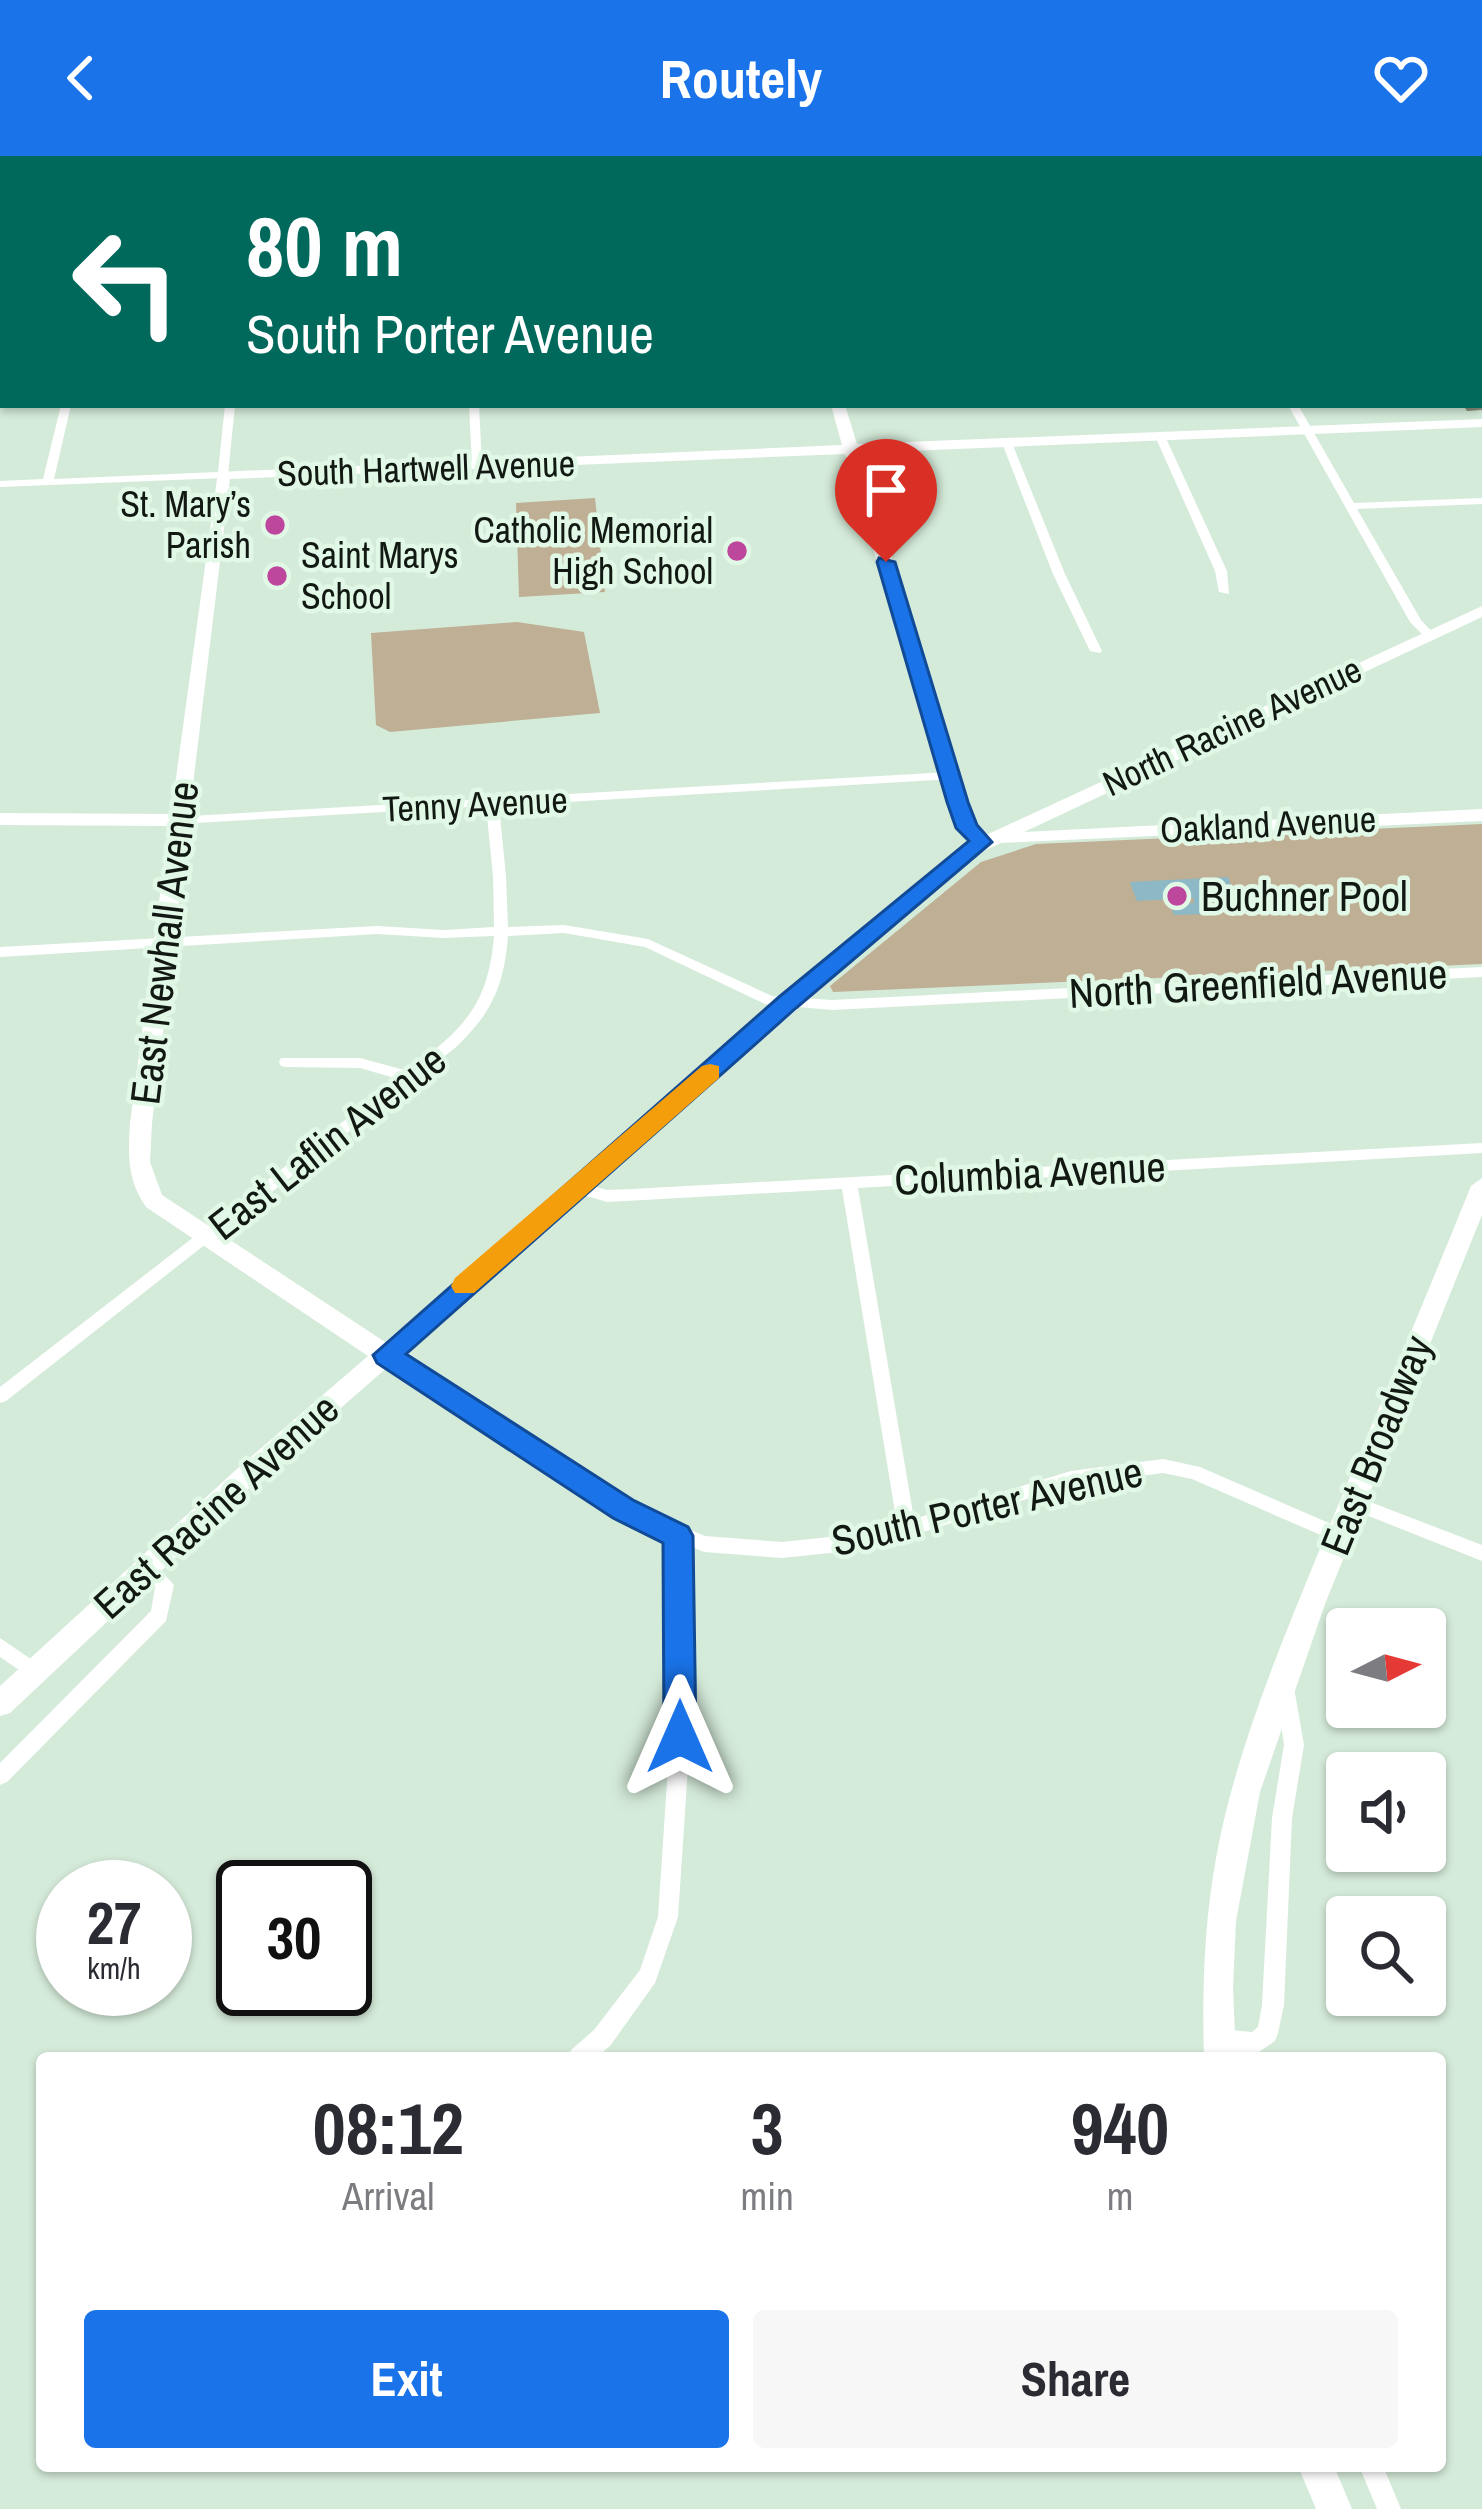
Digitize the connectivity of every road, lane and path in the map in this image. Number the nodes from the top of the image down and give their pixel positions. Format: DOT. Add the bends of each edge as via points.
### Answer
graph roads {
  1 [pos="65,408"];
  2 [pos="230,408"];
  3 [pos="474,408"];
  4 [pos="839,408"];
  5 [pos="1295,408"];
  6 [pos="1482,423"];
  7 [pos="1308,430"];
  8 [pos="1160,436"];
  9 [pos="1007,442"];
  10 [pos="852,450"];
  11 [pos="477,466"];
  12 [pos="223,475"];
  13 [pos="48,482"];
  14 [pos="0,484"];
  15 [pos="1482,501"];
  16 [pos="1351,506"];
  17 [pos="1225,592"];
  18 [pos="1482,610"];
  19 [pos="1429,635"];
  20 [pos="1096,651"];
  21 [pos="949,776"];
  22 [pos="1073,800"];
  23 [pos="492,803"];
  24 [pos="1482,814"];
  25 [pos="0,819"];
  26 [pos="179,820"];
  27 [pos="1102,832"];
  28 [pos="982,842"];
  29 [pos="499,931"];
  30 [pos="164,943"];
  31 [pos="0,952"];
  32 [pos="1482,972"];
  33 [pos="788,1002"];
  34 [pos="286,1062"];
  35 [pos="410,1077"];
  36 [pos="1482,1148"];
  37 [pos="849,1184"];
  38 [pos="1482,1186"];
  39 [pos="578,1188"];
  40 [pos="1475,1221"];
  41 [pos="207,1237"];
  42 [pos="386,1355"];
  43 [pos="0,1396"];
  44 [pos="1352,1502"];
  45 [pos="907,1529"];
  46 [pos="1340,1534"];
  47 [pos="678,1536"];
  48 [pos="1482,1553"];
  49 [pos="146,1565"];
  50 [pos="0,1646"];
  51 [pos="34,1672"];
  52 [pos="1282,1676"];
  53 [pos="0,1704"];
  54 [pos="0,1776"];
  55 [pos="1220,2049"];
  56 [pos="584,2052"];
  57 [pos="1319,2472"];
  58 [pos="1374,2472"];
  59 [pos="1334,2509"];
  60 [pos="1389,2509"];
  1 -- 13 [label="street"];
  2 -- 12 [label="street, East Newhall Avenue"];
  3 -- 11 [label="street"];
  4 -- 10 [label="street"];
  5 -- 7 [label="street"];
  6 -- 7 [label="street, South Hartwell Avenue"];
  7 -- 8 [label="street, South Hartwell Avenue"];
  7 -- 16 [label="street"];
  8 -- 9 [label="street, South Hartwell Avenue"];
  8 -- 17 [label="street"];
  9 -- 10 [label="street, South Hartwell Avenue"];
  9 -- 20 [label="street"];
  10 -- 11 [label="street, South Hartwell Avenue"];
  10 -- 21 [label="street"];
  11 -- 12 [label="street, South Hartwell Avenue"];
  12 -- 13 [label="street, South Hartwell Avenue"];
  12 -- 26 [label="street, East Newhall Avenue"];
  13 -- 14 [label="street, South Hartwell Avenue"];
  15 -- 16 [label="street"];
  16 -- 19 [label="street"];
  18 -- 19 [label="street, North Racine Avenue"];
  19 -- 22 [label="street, North Racine Avenue"];
  21 -- 23 [label="street, Tenny Avenue"];
  21 -- 28 [label="street" via="967,828"];
  22 -- 27 [label="street" via="1079,822"];
  22 -- 28 [label="street, North Racine Avenue"];
  23 -- 26 [label="street, Tenny Avenue"];
  23 -- 29 [label="street, East Laflin Avenue"];
  24 -- 27 [label="street, Oakland Avenue"];
  25 -- 26 [label="street, Tenny Avenue"];
  26 -- 30 [label="street, East Newhall Avenue"];
  27 -- 28 [label="street, Oakland Avenue"];
  28 -- 33 [label="street, East Racine Avenue"];
  29 -- 30 [label="street, North Greenfield Avenue"];
  29 -- 33 [label="street, North Greenfield Avenue" via="630,938"];
  29 -- 35 [label="street, East Laflin Avenue" via="488,1000"];
  30 -- 31 [label="street, North Greenfield Avenue"];
  30 -- 41 [label="street, East Newhall Avenue" via="139,1162 154,1201"];
  32 -- 33 [label="street, North Greenfield Avenue"];
  33 -- 39 [label="street, East Racine Avenue"];
  34 -- 35 [label="street" via="360,1063"];
  35 -- 41 [label="street, East Laflin Avenue"];
  36 -- 37 [label="street, Columbia Avenue"];
  37 -- 39 [label="street, Columbia Avenue" via="607,1196"];
  37 -- 45 [label="street"];
  38 -- 40 [label="street, East Broadway"];
  39 -- 42 [label="street, East Racine Avenue"];
  40 -- 44 [label="street, East Broadway"];
  41 -- 42 [label="street, East Newhall Avenue"];
  41 -- 43 [label="street, East Laflin Avenue"];
  42 -- 47 [label="street, South Porter Avenue" via="623,1509"];
  42 -- 49 [label="street, East Racine Avenue"];
  44 -- 46 [label="street, East Broadway"];
  44 -- 48 [label="street"];
  45 -- 46 [label="street, South Porter Avenue" via="1049,1483 1163,1466"];
  45 -- 47 [label="street, South Porter Avenue" via="782,1550"];
  46 -- 52 [label="street, East Broadway"];
  47 -- 56 [label="street" via="680,1737 668,1917 635,1996"];
  49 -- 51 [label="street, East Racine Avenue"];
  49 -- 54 [label="street" via="165,1585 159,1615"];
  50 -- 51 [label="street"];
  51 -- 53 [label="street, East Racine Avenue"];
  52 -- 55 [label="street, East Broadway" via="1229,1854"];
  52 -- 55 [label="street" via="1294,1745 1282,1818 1273,2005 1256,2044"];
  57 -- 59 [label="street"];
  58 -- 60 [label="street"];
}
